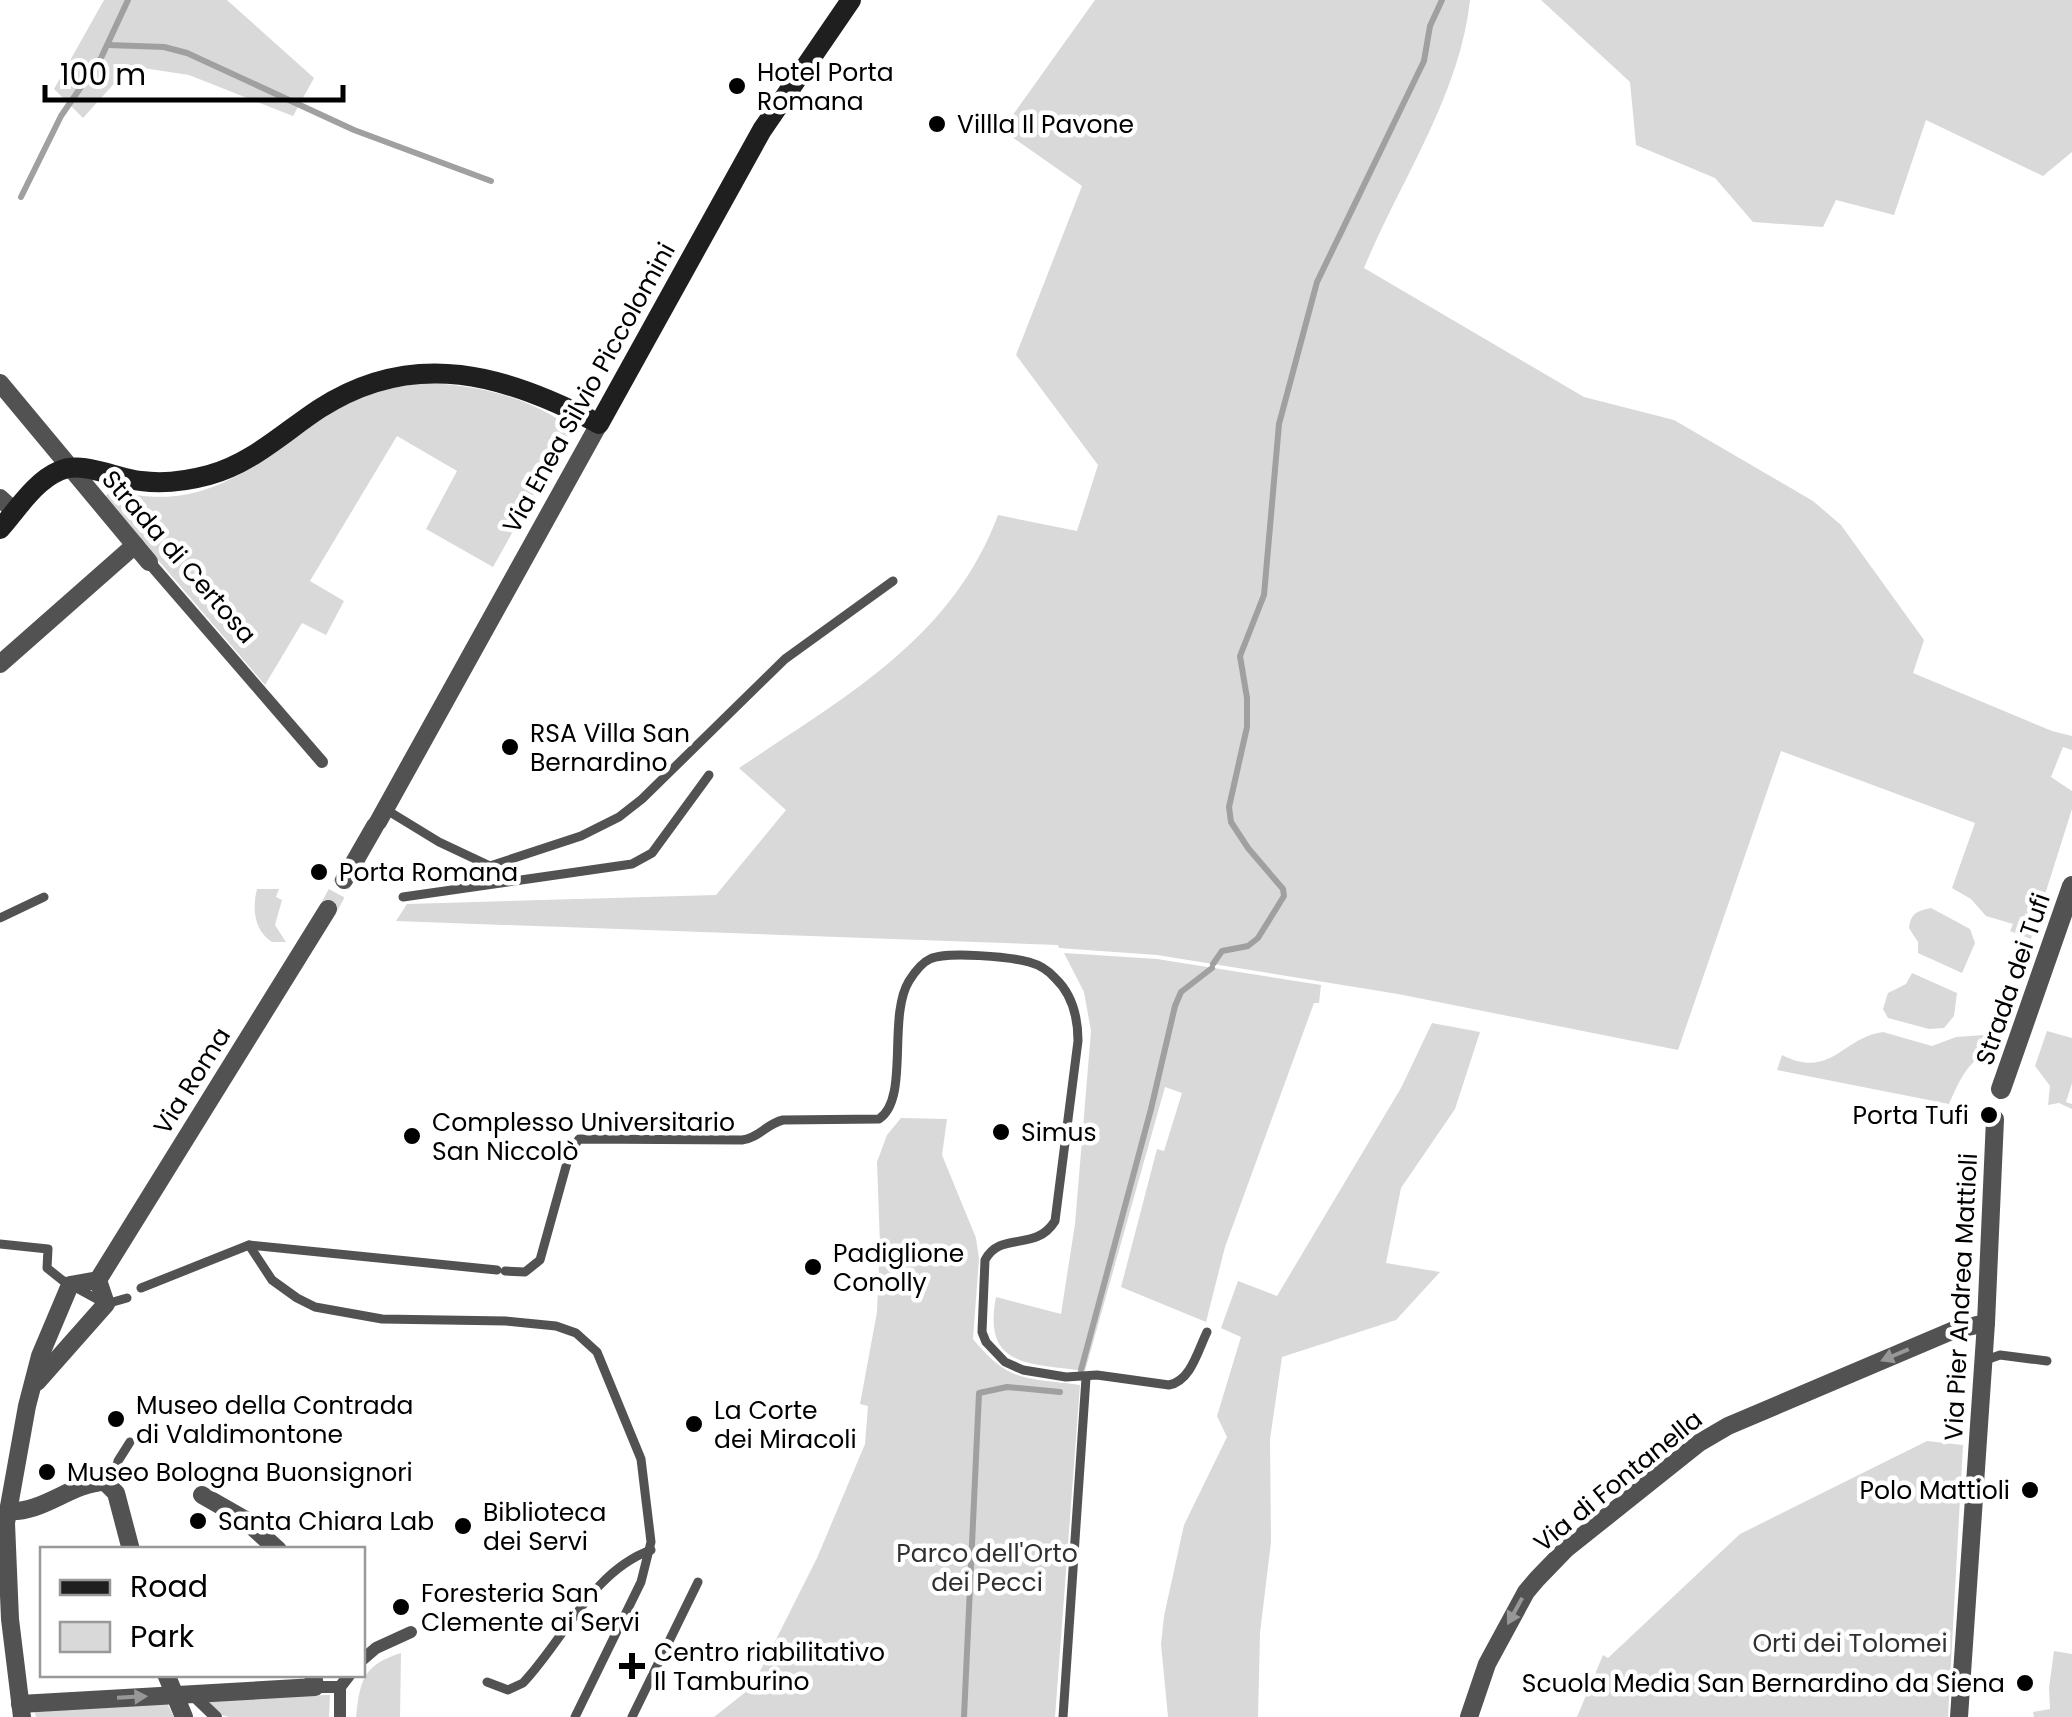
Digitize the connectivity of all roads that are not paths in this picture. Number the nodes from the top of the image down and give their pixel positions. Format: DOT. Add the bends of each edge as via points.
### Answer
graph roads {
  1 [pos="851,0"];
  2 [pos="0,383"];
  3 [pos="599,424"];
  4 [pos="70,468"];
  5 [pos="8,505"];
  6 [pos="0,529"];
  7 [pos="135,545"];
  8 [pos="150,562"];
  9 [pos="893,581"];
  10 [pos="0,664"];
  11 [pos="322,762"];
  12 [pos="709,775"];
  13 [pos="379,819"];
  14 [pos="344,880"];
  15 [pos="2072,886"];
  16 [pos="44,897"];
  17 [pos="403,897"];
  18 [pos="328,909"];
  19 [pos="0,918"];
  20 [pos="2001,1089"];
  21 [pos="0,1244"];
  22 [pos="250,1245"];
  23 [pos="98,1280"];
  24 [pos="70,1285"];
  25 [pos="141,1288"];
  26 [pos="127,1298"];
  27 [pos="106,1304"];
  28 [pos="1986,1323"];
  29 [pos="1206,1332"];
  30 [pos="1984,1361"];
  31 [pos="2047,1361"];
  32 [pos="1086,1378"];
  33 [pos="34,1386"];
  34 [pos="130,1442"];
  35 [pos="112,1485"];
  36 [pos="202,1494"];
  37 [pos="8,1512"];
  38 [pos="130,1547"];
  39 [pos="275,1547"];
  40 [pos="651,1550"];
  41 [pos="698,1582"];
  42 [pos="410,1632"];
  43 [pos="365,1657"];
  44 [pos="169,1677"];
  45 [pos="348,1677"];
  46 [pos="314,1681"];
  47 [pos="487,1682"];
  48 [pos="340,1687"];
  49 [pos="183,1694"];
  50 [pos="21,1710"];
  51 [pos="184,1717"];
  52 [pos="216,1717"];
  53 [pos="340,1717"];
  54 [pos="575,1717"];
  55 [pos="632,1717"];
  56 [pos="1063,1717"];
  57 [pos="1469,1717"];
  58 [pos="1959,1717"];
  1 -- 3 [label="main road, Via Enea Silvio Piccolomini" via="754,143"];
  2 -- 4 [label="street, Strada di Certosa"];
  3 -- 4 [label="main road" via="487,379 414,372 345,394 236,465 211,474 143,482"];
  3 -- 13 [label="street, Via Enea Silvio Piccolomini"];
  4 -- 5 [label="main road"];
  4 -- 7 [label="street, Strada di Certosa"];
  5 -- 6 [label="main road"];
  7 -- 8 [label="street, Strada di Certosa"];
  7 -- 10 [label="street"];
  8 -- 11 [label="street, Strada di Certosa"];
  9 -- 13 [label="lane" via="794,652 642,799 599,828 490,866"];
  12 -- 17 [label="lane" via="652,853 632,864"];
  13 -- 14 [label="street"];
  15 -- 20 [label="street, Strada dei Tufi"];
  16 -- 19 [label="lane"];
  18 -- 23 [label="street, Via Roma"];
  20 -- 28 [label="street, Via Pier Andrea Mattioli"];
  21 -- 24 [label="lane" via="48,1249 48,1268"];
  22 -- 25 [label="lane"];
  22 -- 32 [label="lane" via="525,1272 540,1260 579,1139 742,1140 780,1121 884,1116 894,1094 896,1028 907,984 930,959 1025,961 1044,968 1065,990 1078,1024 1055,1221 1033,1240 999,1244 985,1260 982,1332 998,1357 1023,1370"];
  22 -- 40 [label="lane" via="280,1287 326,1310 382,1319 535,1323 581,1336 605,1366 638,1450"];
  23 -- 24 [label="street"];
  23 -- 27 [label="street"];
  24 -- 27 [label="lane"];
  24 -- 33 [label="street"];
  26 -- 27 [label="lane"];
  27 -- 33 [label="street"];
  28 -- 30 [label="street, Via Pier Andrea Mattioli"];
  28 -- 57 [label="street, Via di Fontanella, one-way" via="1954,1330 1699,1443 1566,1549 1526,1592 1482,1676"];
  29 -- 32 [label="lane" via="1176,1384"];
  30 -- 31 [label="lane"];
  30 -- 58 [label="street, Via Pier Andrea Mattioli"];
  32 -- 56 [label="lane"];
  33 -- 37 [label="street"];
  34 -- 35 [label="lane"];
  35 -- 37 [label="street" via="95,1482"];
  35 -- 38 [label="street"];
  36 -- 39 [label="street"];
  37 -- 50 [label="street" via="5,1558"];
  40 -- 47 [label="lane" via="610,1574 523,1683 508,1690"];
  40 -- 54 [label="lane"];
  41 -- 55 [label="lane"];
  42 -- 43 [label="street"];
  44 -- 49 [label="street"];
  45 -- 48 [label="street"];
  46 -- 48 [label="street"];
  46 -- 49 [label="street"];
  48 -- 53 [label="street"];
  50 -- 49 [label="street, one-way"];
  49 -- 51 [label="street"];
  49 -- 52 [label="street"];
}
